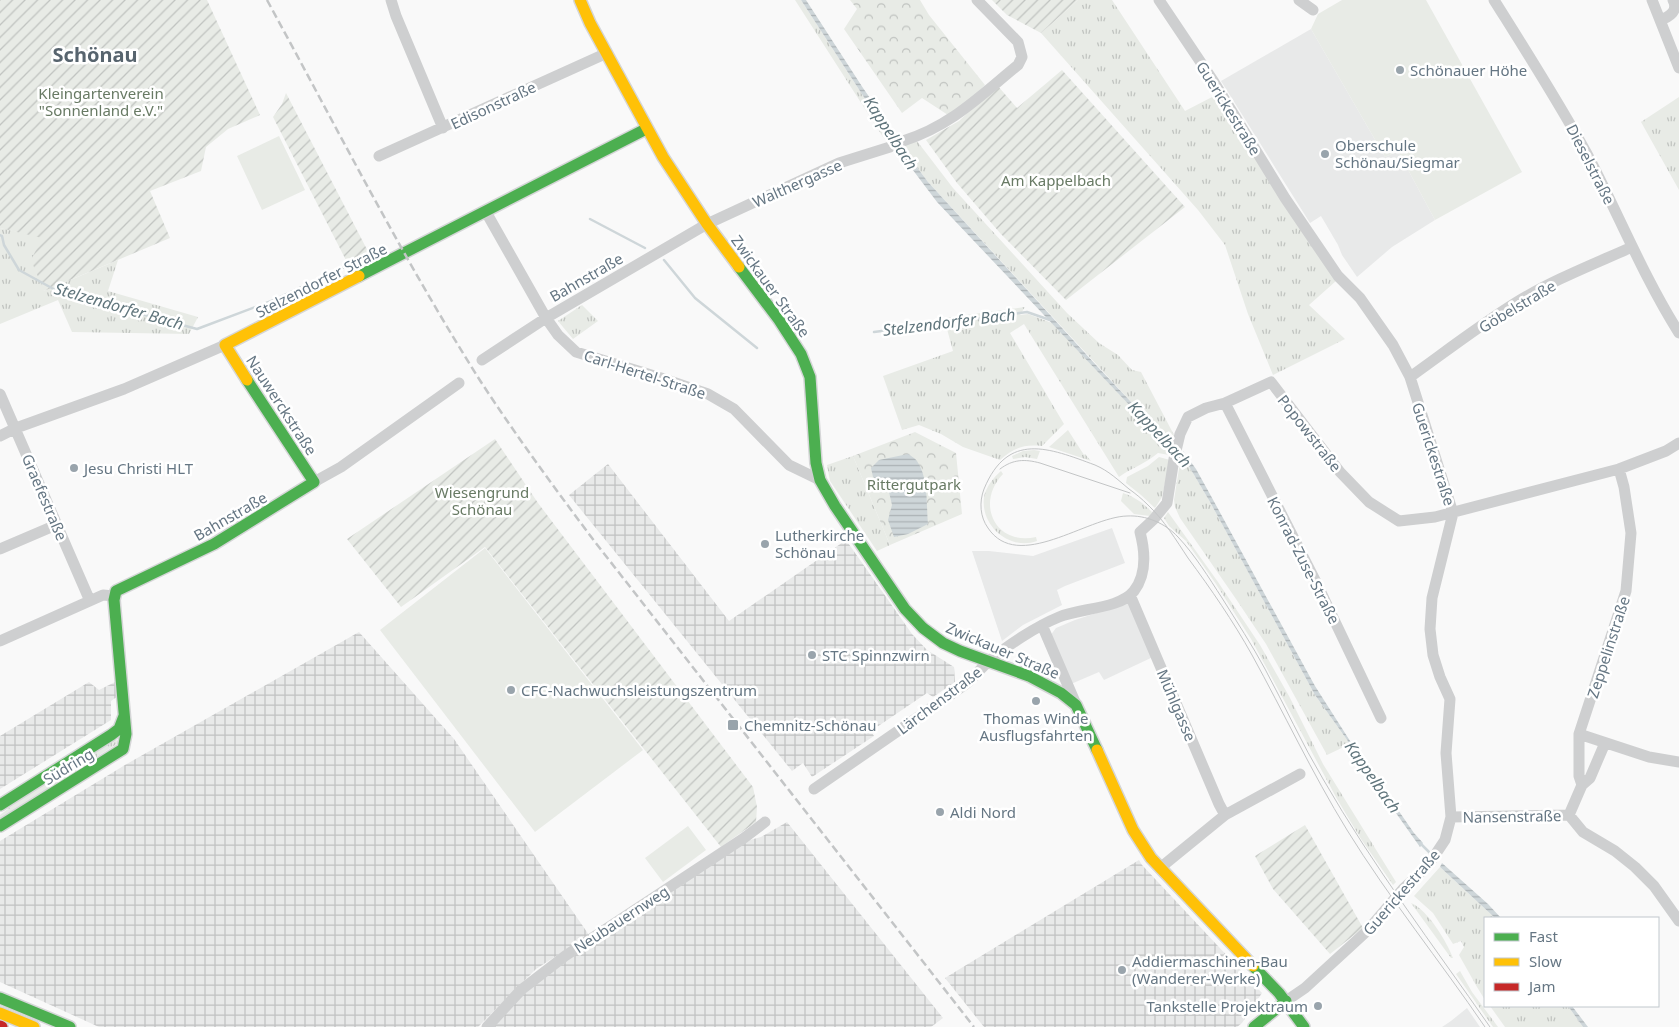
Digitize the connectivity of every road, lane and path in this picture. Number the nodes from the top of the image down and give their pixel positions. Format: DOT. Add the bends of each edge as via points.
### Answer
graph roads {
  1 [pos="391,0"];
  2 [pos="580,0"];
  3 [pos="977,0"];
  4 [pos="1159,0"];
  5 [pos="1299,0"];
  6 [pos="1494,0"];
  7 [pos="1652,0"];
  8 [pos="1673,0"];
  9 [pos="1313,10"];
  10 [pos="1660,20"];
  11 [pos="607,53"];
  12 [pos="1679,68"];
  13 [pos="443,128"];
  14 [pos="646,129"];
  15 [pos="903,141"];
  16 [pos="890,147"];
  17 [pos="379,156"];
  18 [pos="486,212"];
  19 [pos="707,224"];
  20 [pos="1632,247"];
  21 [pos="546,318"];
  22 [pos="1679,333"];
  23 [pos="225,345"];
  24 [pos="482,360"];
  25 [pos="1410,378"];
  26 [pos="459,383"];
  27 [pos="0,394"];
  28 [pos="1225,403"];
  29 [pos="16,428"];
  30 [pos="0,436"];
  31 [pos="1679,443"];
  32 [pos="1619,469"];
  33 [pos="820,480"];
  34 [pos="314,482"];
  35 [pos="1453,513"];
  36 [pos="56,525"];
  37 [pos="0,549"];
  38 [pos="1130,595"];
  39 [pos="114,596"];
  40 [pos="90,601"];
  41 [pos="1042,625"];
  42 [pos="0,640"];
  43 [pos="989,662"];
  44 [pos="1076,705"];
  45 [pos="124,716"];
  46 [pos="1381,718"];
  47 [pos="1579,734"];
  48 [pos="1604,743"];
  49 [pos="1679,762"];
  50 [pos="1300,774"];
  51 [pos="1582,786"];
  52 [pos="814,789"];
  53 [pos="0,805"];
  54 [pos="1225,815"];
  55 [pos="1569,815"];
  56 [pos="1451,817"];
  57 [pos="765,822"];
  58 [pos="0,826"];
  59 [pos="1160,868"];
  60 [pos="1679,920"];
  61 [pos="0,998"];
  62 [pos="1286,1001"];
  63 [pos="0,1013"];
  64 [pos="34,1027"];
  65 [pos="70,1027"];
  66 [pos="487,1027"];
  67 [pos="1254,1027"];
  68 [pos="1304,1027"];
  1 -- 13 [label="street"];
  2 -- 11 [label="main road, Zwickauer Straße"];
  3 -- 15 [label="street" via="1018,42 1022,57 962,112 942,125"];
  4 -- 25 [label="street, Guerickestraße" via="1338,276 1380,324"];
  5 -- 9 [label="street"];
  6 -- 20 [label="street, Dieselstraße" via="1551,90"];
  7 -- 10 [label="street"];
  8 -- 10 [label="street" via="1675,9 1672,14"];
  10 -- 12 [label="street"];
  11 -- 13 [label="street, Edisonstraße"];
  11 -- 14 [label="main road, Zwickauer Straße"];
  13 -- 17 [label="street, Edisonstraße"];
  14 -- 18 [label="main road, Stelzendorfer Straße"];
  14 -- 19 [label="main road, Zwickauer Straße"];
  16 -- 19 [label="street, Walthergasse" via="839,163"];
  18 -- 21 [label="street, Carl-Hertel-Straße"];
  18 -- 23 [label="main road, Stelzendorfer Straße"];
  19 -- 21 [label="street, Bahnstraße"];
  19 -- 33 [label="main road, Zwickauer Straße" via="801,354 810,377"];
  20 -- 22 [label="street, Dieselstraße"];
  20 -- 25 [label="street, Göbelstraße" via="1518,301"];
  21 -- 24 [label="street, Bahnstraße"];
  21 -- 33 [label="street, Carl-Hertel-Straße" via="576,352 708,394 734,409 789,465"];
  23 -- 29 [label="street, Stelzendorfer Straße" via="124,389"];
  23 -- 34 [label="main road, Nauwerckstraße"];
  25 -- 35 [label="street, Guerickestraße"];
  26 -- 34 [label="street, Bahnstraße" via="341,467"];
  27 -- 29 [label="street, Graefestraße"];
  28 -- 35 [label="street, Popowstraße" via="1271,382 1340,472 1369,502 1399,521"];
  28 -- 38 [label="street, Popowstraße" via="1188,417 1180,434 1167,503 1140,532 1145,554 1143,568"];
  28 -- 46 [label="street, Konrad-Zuse-Straße"];
  29 -- 30 [label="street, Stelzendorfer Straße"];
  29 -- 36 [label="street, Graefestraße"];
  31 -- 32 [label="street, Popowstraße"];
  32 -- 35 [label="street, Popowstraße"];
  32 -- 47 [label="street, Zeppelinstraße" via="1631,533 1626,592"];
  33 -- 43 [label="main road, Zwickauer Straße" via="909,613 942,643"];
  34 -- 39 [label="main road, Bahnstraße" via="214,544 122,587"];
  35 -- 56 [label="street, Guerickestraße" via="1432,598 1430,629 1433,655 1450,699 1446,753"];
  36 -- 37 [label="street"];
  36 -- 40 [label="street, Graefestraße"];
  38 -- 41 [label="street" via="1112,604 1060,616"];
  38 -- 54 [label="street, Mühlgasse"];
  39 -- 40 [label="street, Bahnstraße" via="103,595"];
  39 -- 45 [label="main road, Südring"];
  40 -- 42 [label="street, Bahnstraße"];
  41 -- 43 [label="street"];
  41 -- 44 [label="street, Zwickauer Straße"];
  43 -- 44 [label="main road, Zwickauer Straße" via="1043,680"];
  43 -- 52 [label="street, Lärchenstraße" via="963,686"];
  44 -- 59 [label="main road, Zwickauer Straße" via="1133,830"];
  45 -- 53 [label="main road, Südring" via="119,729 111,736"];
  45 -- 58 [label="main road, Südring" via="125,743 118,754"];
  47 -- 48 [label="street"];
  47 -- 51 [label="street, Zeppelinstraße"];
  48 -- 49 [label="street" via="1649,757"];
  48 -- 51 [label="street" via="1590,778"];
  50 -- 54 [label="street"];
  51 -- 55 [label="street"];
  54 -- 59 [label="street"];
  55 -- 56 [label="street, Nansenstraße"];
  55 -- 60 [label="street, Nansenstraße" via="1583,832 1615,851 1654,886"];
  56 -- 62 [label="street, Guerickestraße" via="1445,840 1418,875 1363,936 1306,988"];
  57 -- 66 [label="street, Neubauernweg" via="565,956 521,990"];
  59 -- 62 [label="main road, Zwickauer Straße"];
  61 -- 65 [label="main road"];
  62 -- 67 [label="main road"];
  62 -- 68 [label="main road, Zwickauer Straße"];
  63 -- 64 [label="main road"];
}
